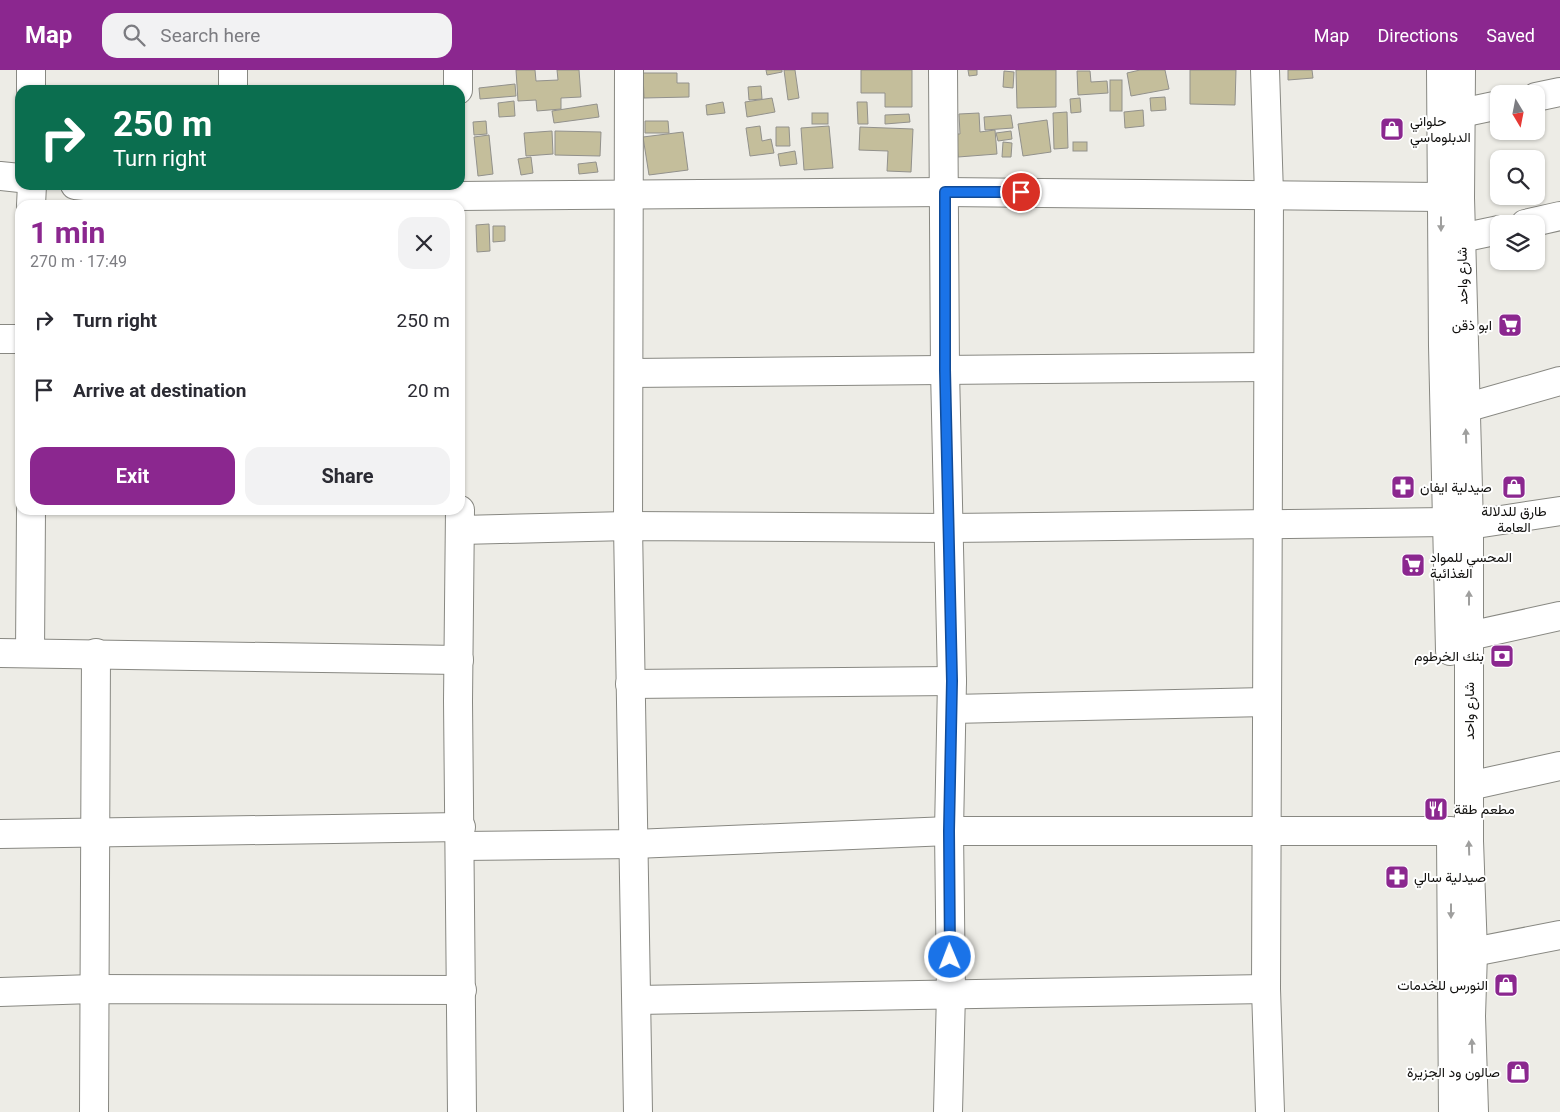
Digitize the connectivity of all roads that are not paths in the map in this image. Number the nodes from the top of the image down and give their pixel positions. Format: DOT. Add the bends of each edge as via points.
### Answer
graph roads {
  1 [pos="30,70"];
  2 [pos="233,70"];
  3 [pos="458,70"];
  4 [pos="629,70"];
  5 [pos="942,70"];
  6 [pos="1265,70"];
  7 [pos="1441,70"];
  8 [pos="1461,70"];
  9 [pos="31,85"];
  10 [pos="234,85"];
  11 [pos="458,85"];
  12 [pos="1560,92"];
  13 [pos="1545,95"];
  14 [pos="1490,107"];
  15 [pos="1461,113"];
  16 [pos="0,176"];
  17 [pos="15,178"];
  18 [pos="125,190"];
  19 [pos="945,192"];
  20 [pos="627,194"];
  21 [pos="1269,194"];
  22 [pos="234,195"];
  23 [pos="460,195"];
  24 [pos="1441,197"];
  25 [pos="1560,216"];
  26 [pos="1545,219"];
  27 [pos="1490,232"];
  28 [pos="1461,238"];
  29 [pos="0,339"];
  30 [pos="15,339"];
  31 [pos="1453,346"];
  32 [pos="1267,367"];
  33 [pos="945,370"];
  34 [pos="630,373"];
  35 [pos="1560,381"];
  36 [pos="1465,408"];
  37 [pos="1560,511"];
  38 [pos="31,515"];
  39 [pos="460,520"];
  40 [pos="1458,524"];
  41 [pos="1268,525"];
  42 [pos="628,526"];
  43 [pos="949,528"];
  44 [pos="1560,616"];
  45 [pos="1469,636"];
  46 [pos="0,653"];
  47 [pos="30,653"];
  48 [pos="96,653"];
  49 [pos="459,660"];
  50 [pos="952,681"];
  51 [pos="630,684"];
  52 [pos="1266,702"];
  53 [pos="952,709"];
  54 [pos="1560,766"];
  55 [pos="1469,786"];
  56 [pos="949,831"];
  57 [pos="1268,831"];
  58 [pos="1451,831"];
  59 [pos="0,834"];
  60 [pos="97,834"];
  61 [pos="461,837"];
  62 [pos="634,844"];
  63 [pos="1560,935"];
  64 [pos="1473,952"];
  65 [pos="93,989"];
  66 [pos="1266,989"];
  67 [pos="462,990"];
  68 [pos="0,992"];
  69 [pos="951,993"];
  70 [pos="637,1000"];
  71 [pos="1461,1017"];
  72 [pos="1464,1106"];
  73 [pos="94,1112"];
  74 [pos="462,1112"];
  75 [pos="638,1112"];
  76 [pos="948,1112"];
  77 [pos="1270,1112"];
  1 -- 9 [label="street"];
  2 -- 10 [label="street"];
  3 -- 11 [label="street"];
  4 -- 20 [label="street"];
  5 -- 19 [label="street"];
  6 -- 21 [label="street"];
  7 -- 24 [label="street, شارع واحد"];
  8 -- 15 [label="street, شارع واحد"];
  12 -- 13 [label="street"];
  14 -- 15 [label="street"];
  15 -- 28 [label="street, شارع واحد"];
  16 -- 17 [label="street"];
  18 -- 22 [label="street"];
  19 -- 20 [label="street"];
  19 -- 21 [label="street"];
  19 -- 33 [label="street"];
  20 -- 23 [label="street"];
  20 -- 34 [label="street"];
  21 -- 24 [label="street"];
  21 -- 32 [label="street"];
  22 -- 23 [label="street"];
  24 -- 31 [label="street, شارع واحد, one-way"];
  25 -- 26 [label="street"];
  27 -- 28 [label="street"];
  28 -- 31 [label="street, شارع واحد"];
  29 -- 30 [label="street"];
  31 -- 36 [label="street, شارع واحد"];
  31 -- 40 [label="street, شارع واحد"];
  32 -- 33 [label="street"];
  32 -- 41 [label="street"];
  33 -- 34 [label="street"];
  33 -- 43 [label="street"];
  34 -- 42 [label="street"];
  35 -- 36 [label="street"];
  40 -- 36 [label="street, شارع واحد, one-way"];
  37 -- 40 [label="street"];
  38 -- 47 [label="street"];
  39 -- 42 [label="street"];
  39 -- 49 [label="street"];
  40 -- 41 [label="street"];
  45 -- 40 [label="street, شارع واحد, one-way"];
  40 -- 58 [label="street, شارع واحد"];
  41 -- 43 [label="street"];
  41 -- 52 [label="street"];
  42 -- 43 [label="street"];
  42 -- 51 [label="street"];
  43 -- 50 [label="street"];
  44 -- 45 [label="street"];
  45 -- 55 [label="street, شارع واحد"];
  46 -- 47 [label="street"];
  47 -- 48 [label="street"];
  48 -- 49 [label="street"];
  48 -- 60 [label="street"];
  49 -- 61 [label="street"];
  50 -- 51 [label="street"];
  50 -- 53 [label="street"];
  51 -- 62 [label="street"];
  52 -- 53 [label="street"];
  52 -- 57 [label="street"];
  53 -- 56 [label="street"];
  54 -- 55 [label="street"];
  64 -- 55 [label="street, شارع واحد, one-way"];
  56 -- 57 [label="street"];
  56 -- 62 [label="street"];
  56 -- 69 [label="street"];
  57 -- 58 [label="street"];
  57 -- 66 [label="street"];
  58 -- 71 [label="street, شارع واحد, one-way"];
  59 -- 60 [label="street"];
  60 -- 61 [label="street"];
  60 -- 65 [label="street"];
  61 -- 62 [label="street"];
  61 -- 67 [label="street"];
  62 -- 70 [label="street"];
  63 -- 64 [label="street"];
  64 -- 71 [label="street, شارع واحد"];
  65 -- 67 [label="street"];
  65 -- 68 [label="street"];
  65 -- 73 [label="street"];
  66 -- 69 [label="street"];
  66 -- 77 [label="street"];
  67 -- 74 [label="street"];
  69 -- 70 [label="street"];
  69 -- 76 [label="street"];
  70 -- 75 [label="street"];
  71 -- 72 [label="street, شارع واحد"];
}
